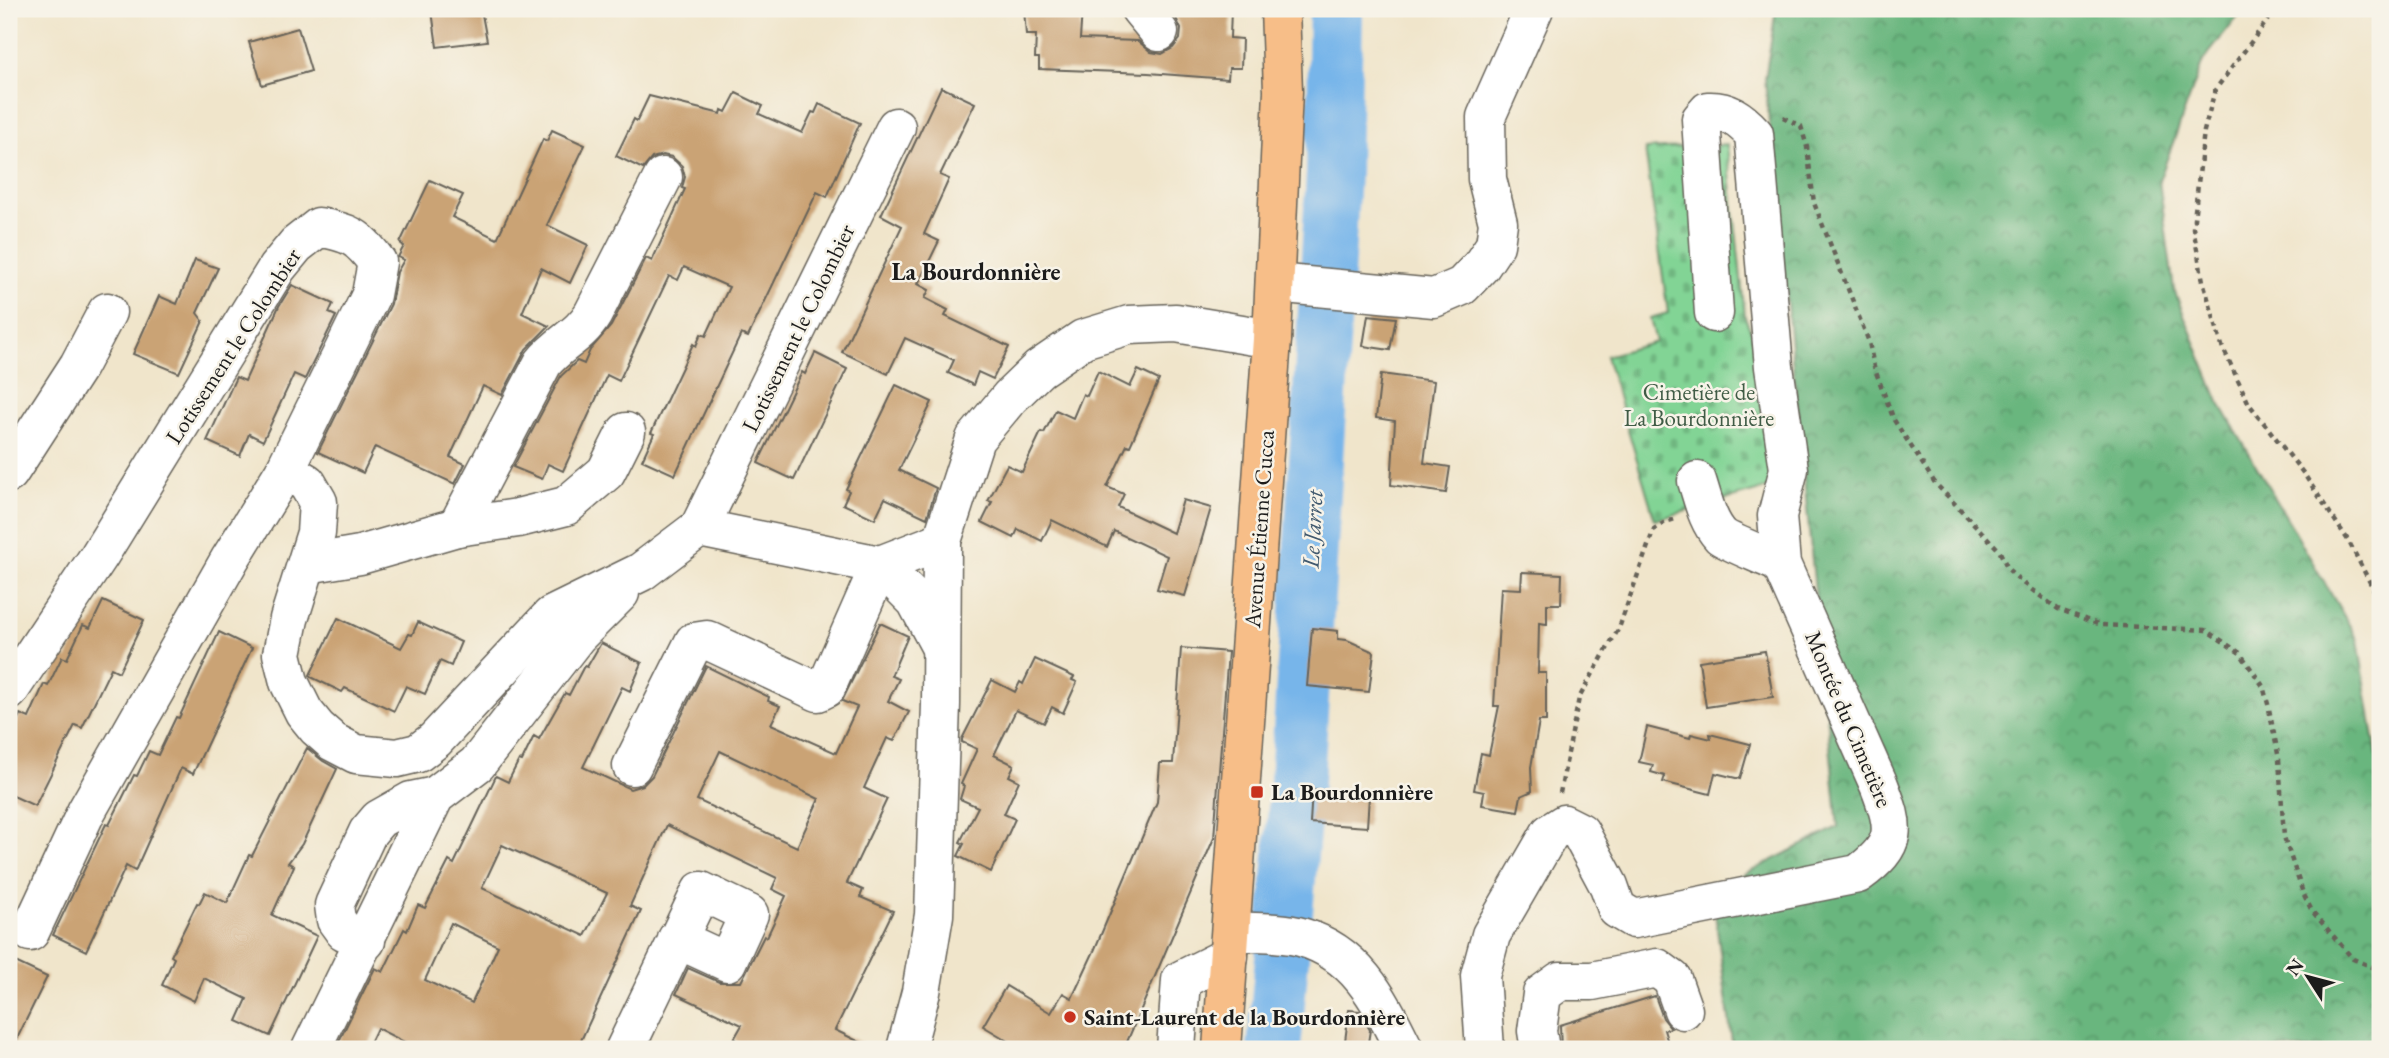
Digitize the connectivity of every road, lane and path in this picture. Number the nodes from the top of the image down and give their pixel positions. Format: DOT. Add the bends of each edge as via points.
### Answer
graph roads {
  1 [pos="1280,9"];
  2 [pos="2276,9"];
  3 [pos="1521,13"];
  4 [pos="1742,122"];
  5 [pos="896,127"];
  6 [pos="663,177"];
  7 [pos="1290,284"];
  8 [pos="107,312"];
  9 [pos="1713,313"];
  10 [pos="1272,339"];
  11 [pos="626,432"];
  12 [pos="285,470"];
  13 [pos="9,473"];
  14 [pos="1697,481"];
  15 [pos="1665,522"];
  16 [pos="457,527"];
  17 [pos="699,528"];
  18 [pos="942,541"];
  19 [pos="307,564"];
  20 [pos="1781,564"];
  21 [pos="880,565"];
  22 [pos="641,572"];
  23 [pos="2380,602"];
  24 [pos="940,647"];
  25 [pos="9,691"];
  26 [pos="632,766"];
  27 [pos="1563,824"];
  28 [pos="30,932"];
  29 [pos="677,939"];
  30 [pos="1240,940"];
  31 [pos="2380,970"];
  32 [pos="1683,1010"];
  33 [pos="312,1049"];
  34 [pos="625,1049"];
  35 [pos="906,1049"];
  36 [pos="1177,1049"];
  37 [pos="1222,1049"];
  38 [pos="1404,1049"];
  39 [pos="1485,1049"];
  40 [pos="1540,1049"];
  1 -- 7 [label="main road, Avenue Étienne Cucca"];
  2 -- 23 [label="path" via="2215,90 2204,131 2193,228 2222,346 2249,404 2348,540"];
  3 -- 7 [label="street" via="1486,117 1487,179 1498,223 1495,245 1481,266 1462,286 1434,298"];
  4 -- 9 [label="street" via="1723,110 1708,111 1701,119"];
  4 -- 20 [label="street, Montée du Cimetière" via="1754,134 1774,367 1789,469 1777,516"];
  4 -- 31 [label="path" via="1782,116 1801,126 1814,203 1894,419 1935,483 1999,550 2008,569 2059,609 2101,625 2206,630 2240,653 2263,686 2268,704 2279,759 2284,837 2303,894 2353,959"];
  5 -- 17 [label="street, Lotissement le Colombier"];
  6 -- 16 [label="street" via="585,328 543,363"];
  7 -- 10 [label="main road, Avenue Étienne Cucca"];
  8 -- 13 [label="street" via="79,365"];
  10 -- 18 [label="street" via="1176,323 1129,325 1083,339 1039,369 975,439"];
  10 -- 30 [label="main road, Avenue Étienne Cucca"];
  11 -- 16 [label="street" via="606,472 566,506"];
  12 -- 19 [label="street, Lotissement le Colombier" via="307,483 318,502"];
  12 -- 25 [label="street, Lotissement le Colombier" via="371,295 377,262 351,234 319,227 296,245 278,268 100,556"];
  12 -- 28 [label="street" via="86,811"];
  14 -- 20 [label="street" via="1705,510 1722,537"];
  15 -- 27 [label="path" via="1654,530 1619,628 1579,698 1558,804"];
  16 -- 19 [label="street" via="360,555"];
  17 -- 21 [label="street"];
  17 -- 22 [label="street, Lotissement le Colombier"];
  18 -- 21 [label="street"];
  18 -- 24 [label="street"];
  19 -- 22 [label="street, Lotissement le Colombier" via="282,654 289,682 304,712 333,742 356,754 397,758 418,753 435,740 551,615"];
  20 -- 27 [label="street, Montée du Cimetière" via="1892,820 1887,845 1877,860 1858,874 1634,919 1617,909 1580,832"];
  21 -- 24 [label="street" via="916,601"];
  21 -- 26 [label="street" via="826,688 818,692 707,640 694,642"];
  22 -- 33 [label="street" via="578,636 477,764 435,796 411,801 379,819 368,832 334,905 335,920 344,931 366,941"];
  24 -- 35 [label="street" via="934,915"];
  27 -- 39 [label="street" via="1550,833 1492,934 1480,976"];
  29 -- 34 [label="street"];
  30 -- 36 [label="street" via="1181,981"];
  30 -- 37 [label="main road, Avenue Étienne Cucca"];
  30 -- 38 [label="street" via="1301,937 1333,951 1375,992"];
  32 -- 40 [label="street" via="1672,979 1657,968 1592,981 1560,981 1542,995 1537,1031"];
}
